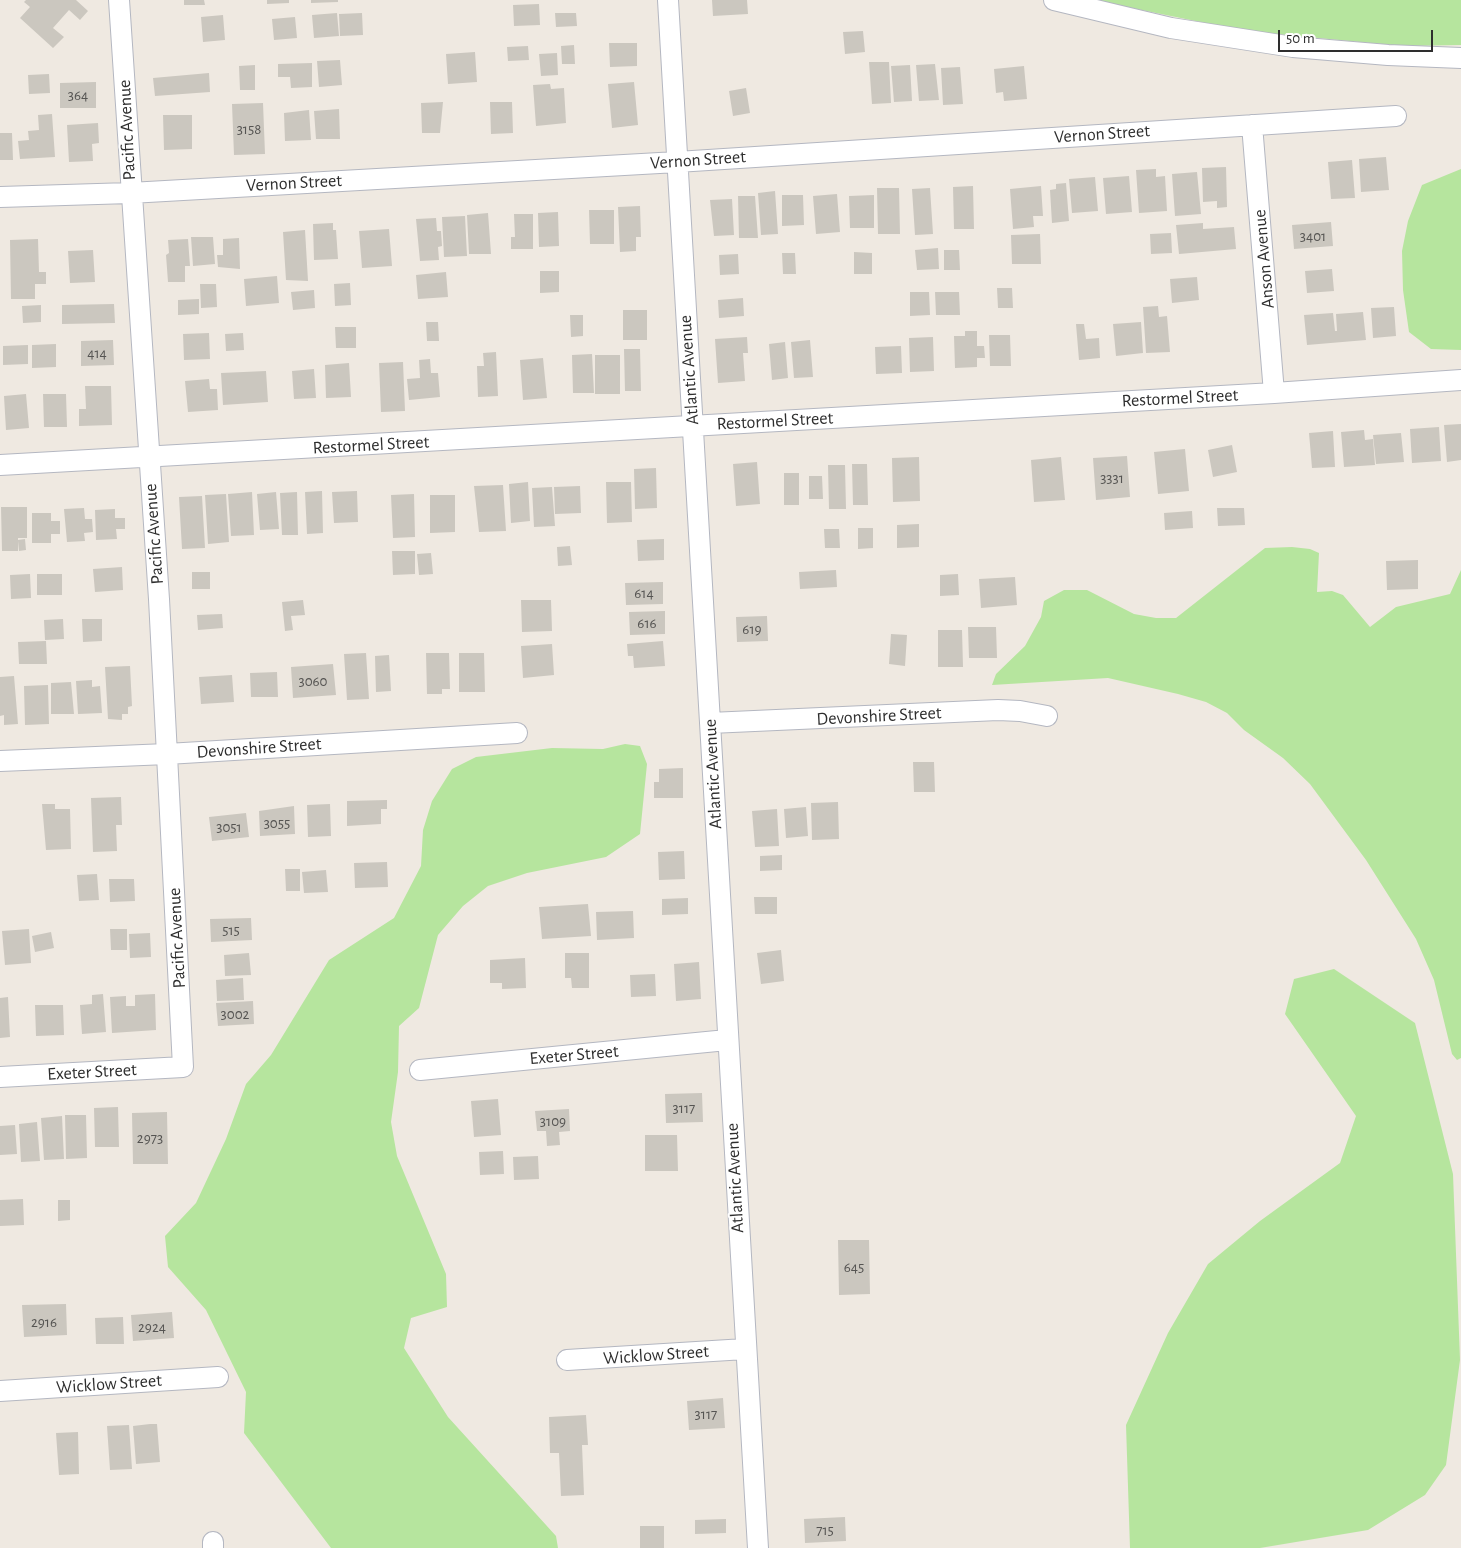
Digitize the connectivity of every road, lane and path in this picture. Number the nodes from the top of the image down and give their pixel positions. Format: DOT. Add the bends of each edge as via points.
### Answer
graph roads {
  1 [pos="120,0"];
  2 [pos="668,0"];
  3 [pos="1054,0"];
  4 [pos="1461,58"];
  5 [pos="1396,116"];
  6 [pos="1252,125"];
  7 [pos="677,162"];
  8 [pos="130,193"];
  9 [pos="0,196"];
  10 [pos="1461,380"];
  11 [pos="1274,393"];
  12 [pos="693,426"];
  13 [pos="149,458"];
  14 [pos="0,465"];
  15 [pos="1047,716"];
  16 [pos="710,723"];
  17 [pos="517,732"];
  18 [pos="167,754"];
  19 [pos="0,761"];
  20 [pos="727,1040"];
  21 [pos="183,1068"];
  22 [pos="420,1070"];
  23 [pos="0,1077"];
  24 [pos="745,1349"];
  25 [pos="568,1360"];
  26 [pos="218,1377"];
  27 [pos="0,1391"];
  28 [pos="758,1548"];
  1 -- 8 [label="street, Pacific Avenue"];
  2 -- 7 [label="street, Atlantic Avenue"];
  3 -- 4 [label="street" via="1171,28 1293,46"];
  5 -- 6 [label="street, Vernon Street"];
  6 -- 7 [label="street, Vernon Street"];
  6 -- 11 [label="street, Anson Avenue"];
  7 -- 8 [label="street, Vernon Street"];
  7 -- 12 [label="street, Atlantic Avenue"];
  8 -- 9 [label="street, Vernon Street"];
  8 -- 13 [label="street, Pacific Avenue"];
  10 -- 11 [label="street, Restormel Street"];
  11 -- 12 [label="street, Restormel Street"];
  12 -- 13 [label="street, Restormel Street"];
  12 -- 16 [label="street, Atlantic Avenue"];
  13 -- 14 [label="street, Restormel Street"];
  13 -- 18 [label="street, Pacific Avenue"];
  15 -- 16 [label="street, Devonshire Street" via="998,710"];
  16 -- 20 [label="street, Atlantic Avenue"];
  17 -- 18 [label="street, Devonshire Street"];
  18 -- 19 [label="street, Devonshire Street"];
  18 -- 21 [label="street, Pacific Avenue"];
  20 -- 22 [label="street, Exeter Street"];
  20 -- 24 [label="street, Atlantic Avenue"];
  21 -- 23 [label="street, Exeter Street"];
  24 -- 25 [label="street, Wicklow Street"];
  24 -- 28 [label="street, Atlantic Avenue"];
  26 -- 27 [label="street, Wicklow Street"];
}
